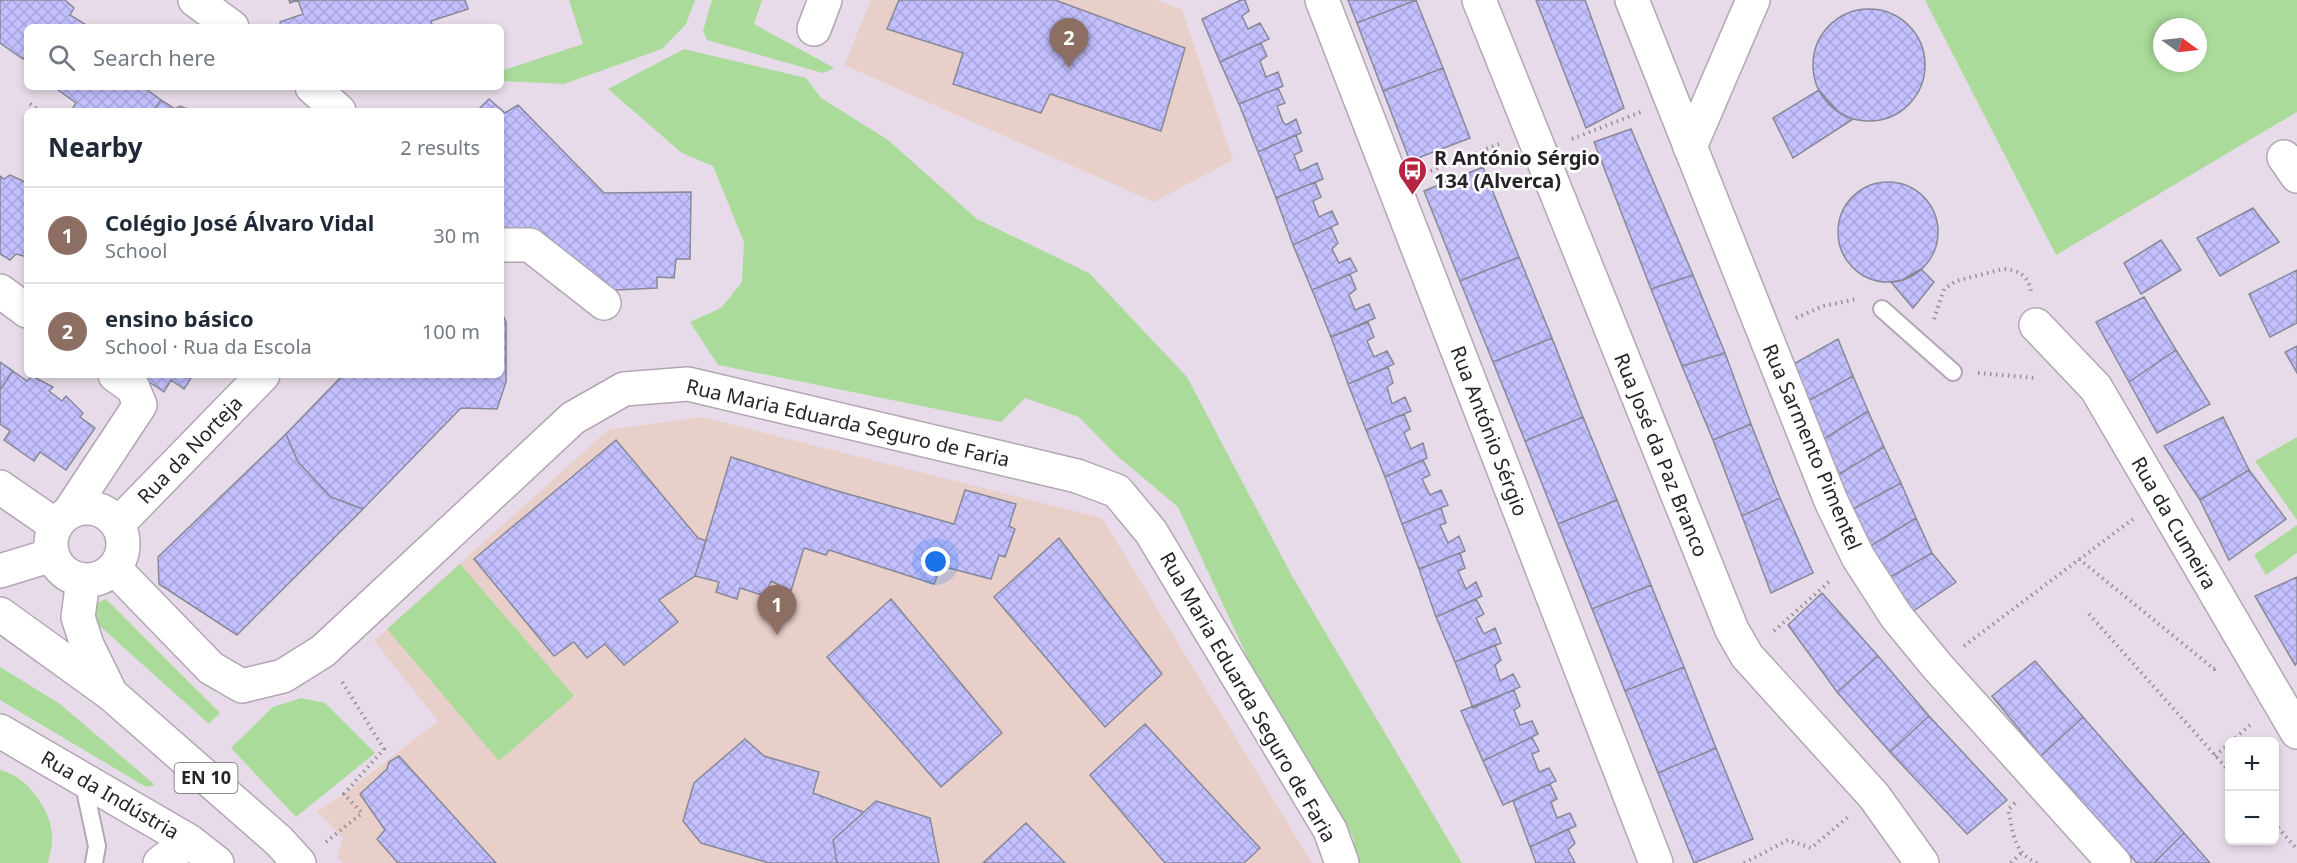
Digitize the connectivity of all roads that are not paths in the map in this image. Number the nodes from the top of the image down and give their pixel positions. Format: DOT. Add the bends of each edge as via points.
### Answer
graph roads {
  1 [pos="195,0"];
  2 [pos="1322,0"];
  3 [pos="1479,0"];
  4 [pos="1632,0"];
  5 [pos="1753,0"];
  6 [pos="228,24"];
  7 [pos="315,90"];
  8 [pos="336,108"];
  9 [pos="1690,147"];
  10 [pos="504,246"];
  11 [pos="0,291"];
  12 [pos="604,303"];
  13 [pos="24,309"];
  14 [pos="1882,309"];
  15 [pos="2036,325"];
  16 [pos="1953,372"];
  17 [pos="119,378"];
  18 [pos="260,378"];
  19 [pos="0,487"];
  20 [pos="118,524"];
  21 [pos="59,530"];
  22 [pos="114,568"];
  23 [pos="0,571"];
  24 [pos="83,580"];
  25 [pos="0,614"];
  26 [pos="111,694"];
  27 [pos="0,731"];
  28 [pos="2297,732"];
  29 [pos="83,781"];
  30 [pos="189,841"];
  31 [pos="308,856"];
  32 [pos="94,863"];
  33 [pos="160,863"];
  34 [pos="217,863"];
  35 [pos="1342,863"];
  36 [pos="1656,863"];
  37 [pos="1922,863"];
  38 [pos="2114,863"];
  1 -- 6 [label="street"];
  2 -- 36 [label="street, Rua António Sérgio"];
  3 -- 37 [label="street, Rua José da Paz Branco" via="1732,630 1747,656 1874,796"];
  4 -- 9 [label="street, Rua Sarmento Pimentel"];
  5 -- 9 [label="street"];
  7 -- 8 [label="street"];
  9 -- 38 [label="street, Rua Sarmento Pimentel" via="1831,501 1858,557 1896,616 1937,666"];
  10 -- 12 [label="street" via="530,245"];
  11 -- 13 [label="street"];
  14 -- 16 [label="lane"];
  15 -- 28 [label="street, Rua da Cumeira" via="2096,388"];
  17 -- 21 [label="street" via="133,388 140,405"];
  18 -- 20 [label="street, Rua da Norteja"];
  19 -- 21 [label="street"];
  20 -- 21 [label="street" via="101,510 80,507"];
  20 -- 22 [label="street" via="123,547"];
  21 -- 23 [label="street"];
  21 -- 24 [label="street" via="64,572"];
  22 -- 24 [label="street" via="105,576"];
  22 -- 35 [label="street, Rua Maria Eduarda Seguro de Faria" via="211,668 242,686 284,676 323,651 573,418 624,389 688,384 1077,476 1117,491 1157,542 1330,830"];
  24 -- 26 [label="street" via="78,617"];
  25 -- 26 [label="street, EN 10"];
  26 -- 31 [label="street, EN 10" via="279,841"];
  27 -- 29 [label="street, Rua da Indústria"];
  29 -- 30 [label="street, Rua da Indústria"];
  29 -- 32 [label="lane" via="97,846"];
  30 -- 33 [label="street"];
  30 -- 34 [label="street, Rua da Indústria"];
}
